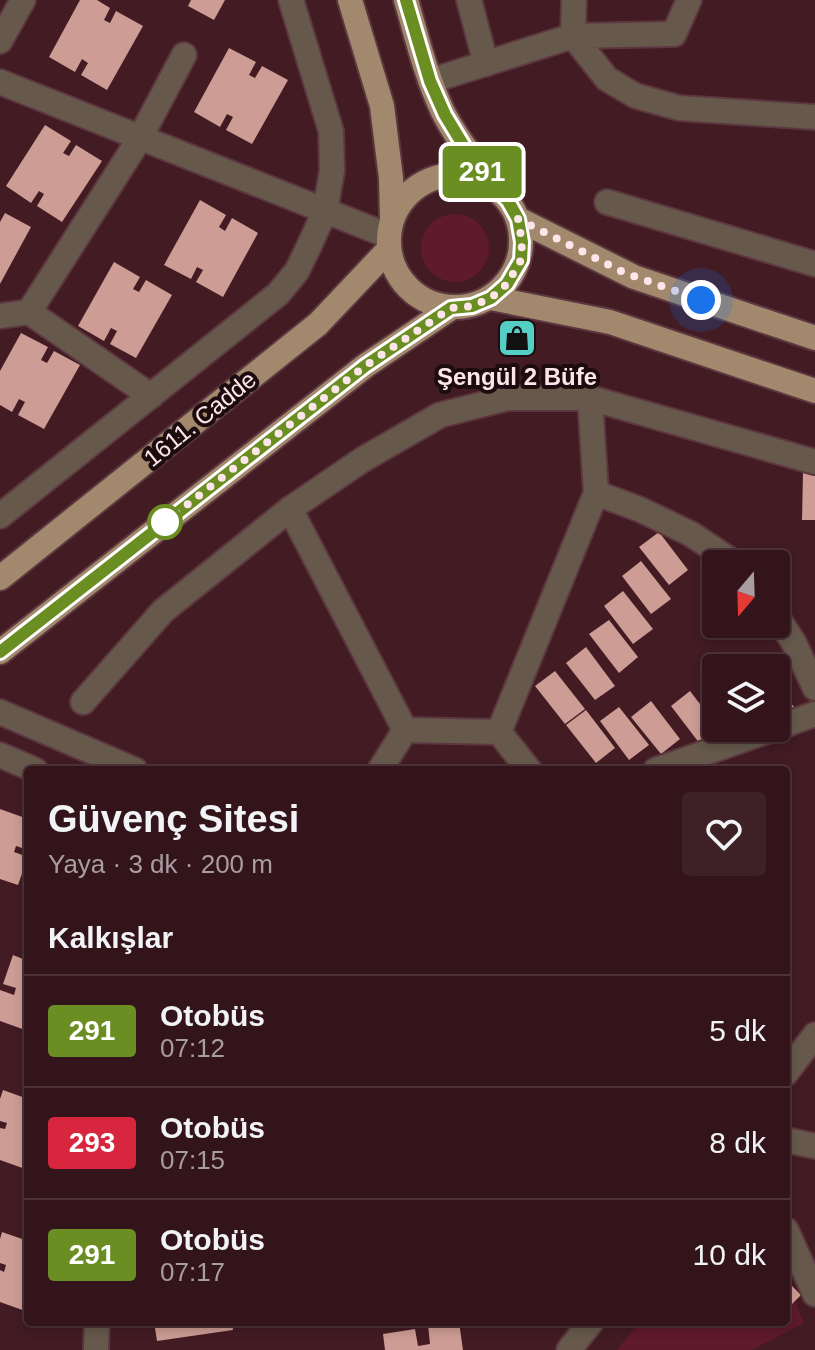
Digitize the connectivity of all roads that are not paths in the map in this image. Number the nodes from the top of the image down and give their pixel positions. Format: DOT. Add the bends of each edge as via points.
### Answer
graph roads {
  1 [pos="23,0"];
  2 [pos="291,0"];
  3 [pos="350,0"];
  4 [pos="406,0"];
  5 [pos="469,0"];
  6 [pos="574,0"];
  7 [pos="689,0"];
  8 [pos="573,36"];
  9 [pos="0,41"];
  10 [pos="184,55"];
  11 [pos="486,64"];
  12 [pos="430,81"];
  13 [pos="0,82"];
  14 [pos="815,117"];
  15 [pos="140,138"];
  16 [pos="493,186"];
  17 [pos="607,202"];
  18 [pos="325,211"];
  19 [pos="518,219"];
  20 [pos="390,235"];
  21 [pos="815,264"];
  22 [pos="491,298"];
  23 [pos="451,308"];
  24 [pos="29,312"];
  25 [pos="0,316"];
  26 [pos="815,338"];
  27 [pos="815,391"];
  28 [pos="151,396"];
  29 [pos="590,398"];
  30 [pos="815,462"];
  31 [pos="596,493"];
  32 [pos="290,509"];
  33 [pos="0,516"];
  34 [pos="715,550"];
  35 [pos="0,578"];
  36 [pos="790,637"];
  37 [pos="0,652"];
  38 [pos="815,688"];
  39 [pos="83,702"];
  40 [pos="0,712"];
  41 [pos="815,714"];
  42 [pos="790,723"];
  43 [pos="405,730"];
  44 [pos="499,732"];
  45 [pos="736,742"];
  46 [pos="0,755"];
  47 [pos="26,766"];
  48 [pos="126,766"];
  49 [pos="382,766"];
  50 [pos="526,766"];
  51 [pos="667,766"];
  52 [pos="790,1141"];
  53 [pos="815,1146"];
  54 [pos="790,1239"];
  55 [pos="815,1294"];
  56 [pos="97,1326"];
  57 [pos="588,1326"];
  58 [pos="96,1350"];
  59 [pos="569,1350"];
  1 -- 9 [label="street"];
  2 -- 18 [label="street" via="331,131"];
  3 -- 20 [label="main road" via="382,106 391,178"];
  4 -- 12 [label="main road"];
  5 -- 11 [label="street"];
  6 -- 8 [label="street"];
  7 -- 8 [label="street" via="674,34"];
  8 -- 11 [label="street"];
  8 -- 14 [label="street" via="607,79 636,96 679,108"];
  10 -- 15 [label="street"];
  11 -- 12 [label="street"];
  12 -- 16 [label="main road" via="445,115"];
  13 -- 15 [label="street"];
  15 -- 18 [label="street"];
  15 -- 24 [label="street"];
  16 -- 19 [label="main road"];
  16 -- 20 [label="main road" via="472,176 449,175 416,186 399,206"];
  17 -- 21 [label="street"];
  18 -- 20 [label="street"];
  18 -- 28 [label="street" via="297,271 278,294"];
  19 -- 22 [label="main road" via="521,260"];
  19 -- 26 [label="main road" via="634,277"];
  20 -- 23 [label="main road" via="400,279 417,297"];
  20 -- 35 [label="main road, 1611. Cadde" via="318,324"];
  22 -- 23 [label="main road"];
  22 -- 27 [label="main road" via="610,322"];
  23 -- 37 [label="main road" via="365,366"];
  24 -- 25 [label="street"];
  24 -- 28 [label="street"];
  28 -- 33 [label="street"];
  29 -- 30 [label="street"];
  29 -- 31 [label="street"];
  29 -- 32 [label="street" via="508,398 440,415"];
  31 -- 34 [label="street" via="639,509"];
  31 -- 44 [label="street"];
  32 -- 39 [label="street" via="163,611"];
  32 -- 43 [label="street"];
  36 -- 38 [label="street"];
  40 -- 48 [label="street"];
  41 -- 42 [label="street"];
  43 -- 44 [label="street"];
  43 -- 49 [label="street"];
  44 -- 50 [label="street"];
  45 -- 51 [label="street"];
  46 -- 47 [label="street"];
  52 -- 53 [label="street"];
  54 -- 55 [label="street"];
  56 -- 58 [label="street"];
  57 -- 59 [label="street"];
}
